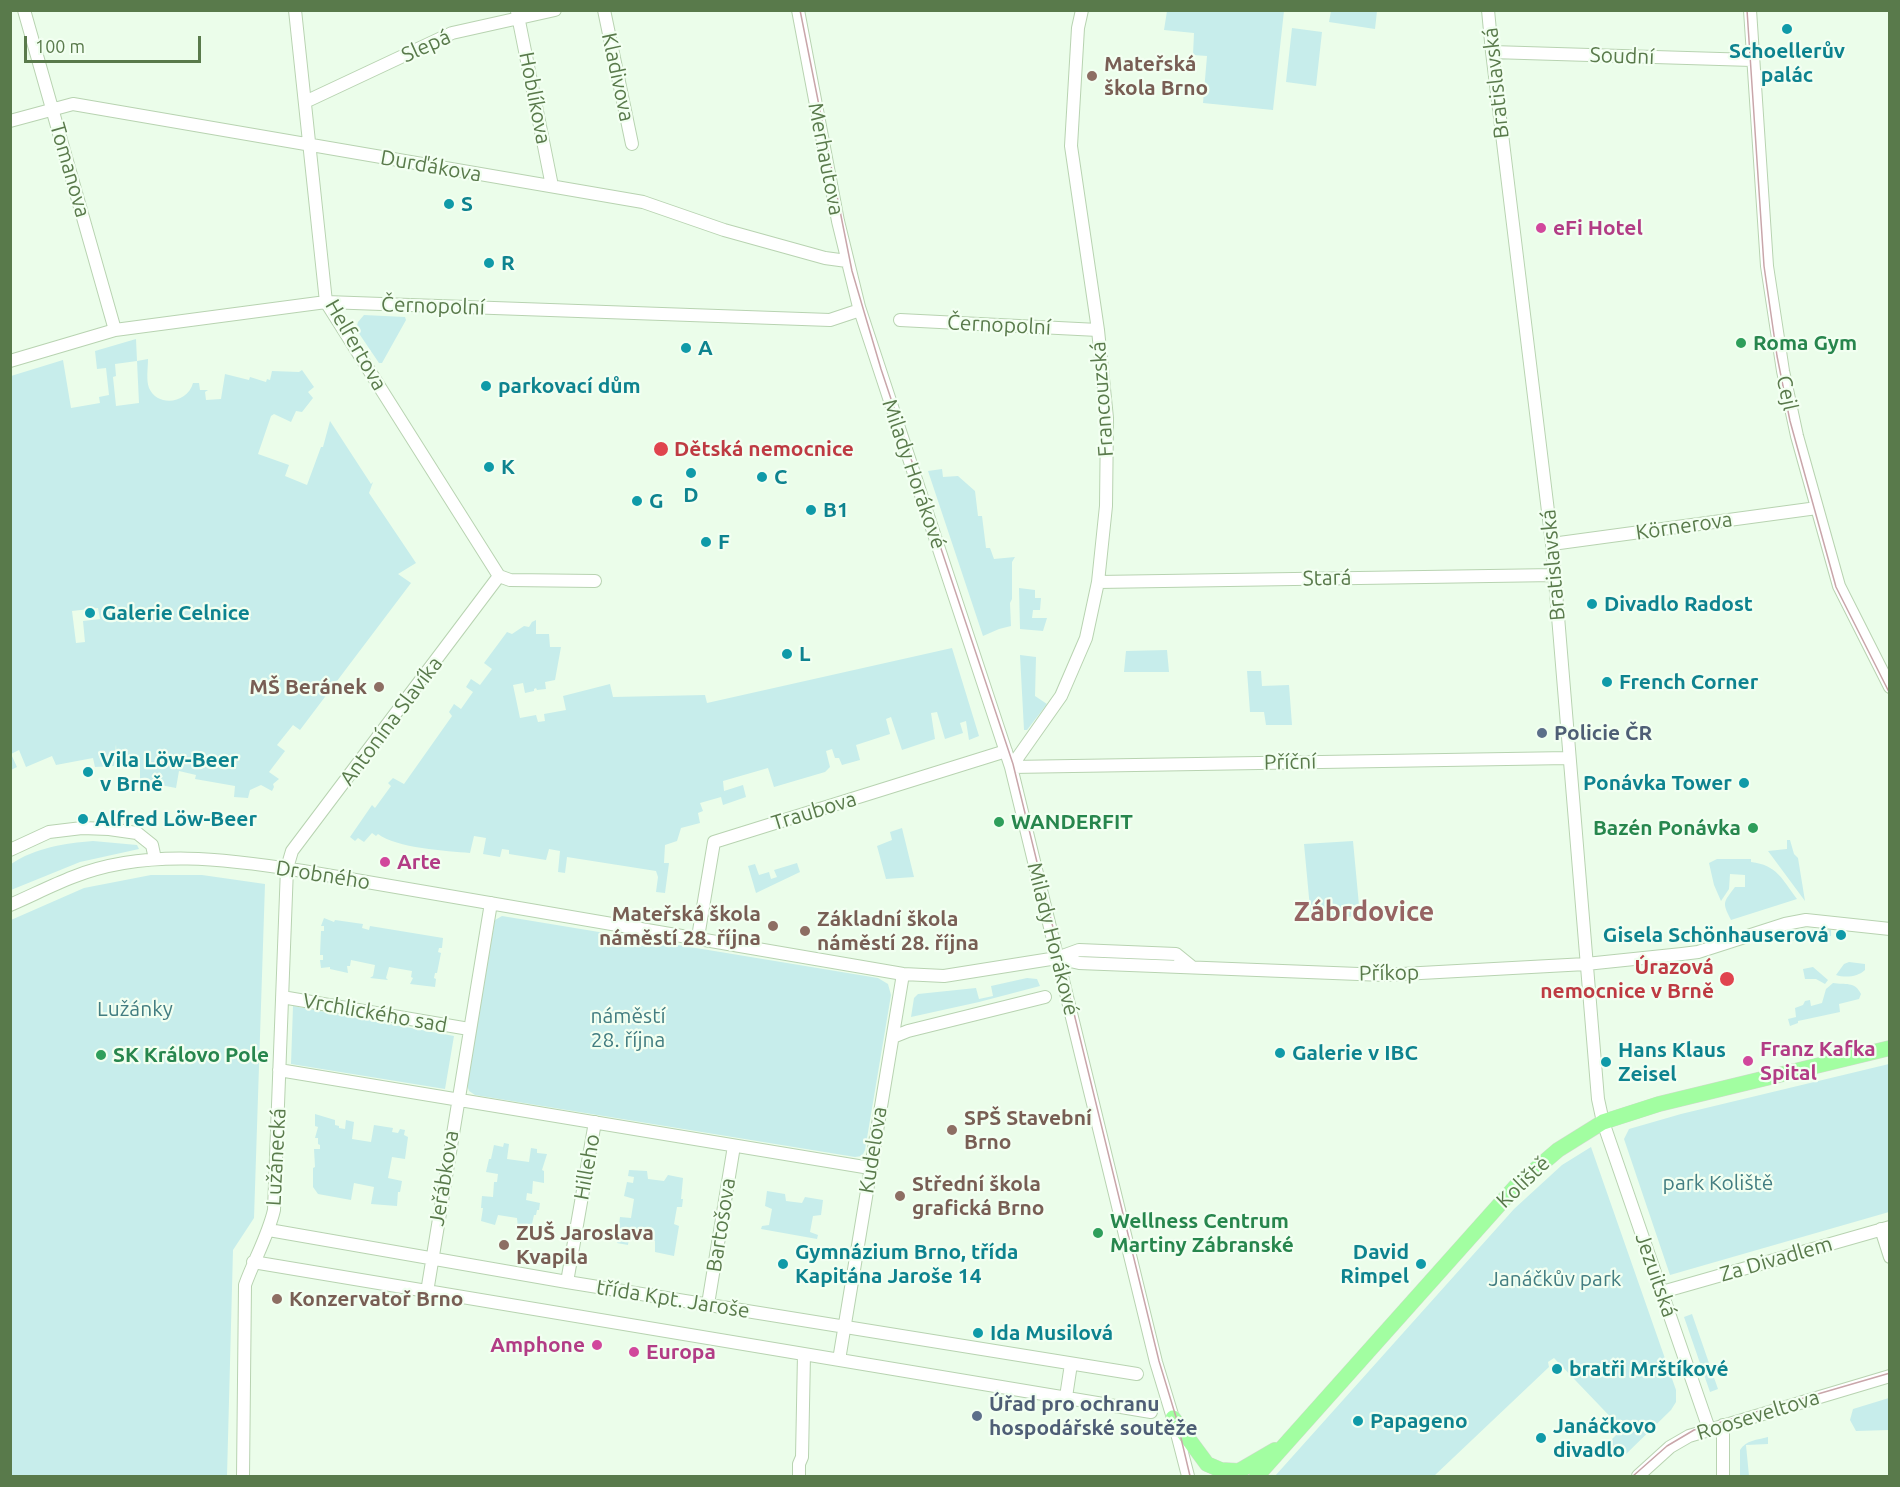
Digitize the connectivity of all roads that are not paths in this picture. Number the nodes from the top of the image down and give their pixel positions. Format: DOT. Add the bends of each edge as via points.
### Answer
graph roads {
  1 [pos="24,10"];
  2 [pos="295,10"];
  3 [pos="555,10"];
  4 [pos="604,10"];
  5 [pos="798,10"];
  6 [pos="1082,10"];
  7 [pos="1488,10"];
  8 [pos="1750,10"];
  9 [pos="518,14"];
  10 [pos="1492,52"];
  11 [pos="1752,60"];
  12 [pos="305,102"];
  13 [pos="53,109"];
  14 [pos="10,121"];
  15 [pos="632,144"];
  16 [pos="310,145"];
  17 [pos="552,186"];
  18 [pos="847,261"];
  19 [pos="326,302"];
  20 [pos="860,309"];
  21 [pos="900,320"];
  22 [pos="115,330"];
  23 [pos="1098,330"];
  24 [pos="10,361"];
  25 [pos="1816,508"];
  26 [pos="1552,544"];
  27 [pos="1555,574"];
  28 [pos="499,576"];
  29 [pos="595,580"];
  30 [pos="1098,582"];
  31 [pos="1890,687"];
  32 [pos="1006,751"];
  33 [pos="1569,758"];
  34 [pos="1011,767"];
  35 [pos="10,850"];
  36 [pos="155,859"];
  37 [pos="287,868"];
  38 [pos="491,903"];
  39 [pos="10,905"];
  40 [pos="1890,929"];
  41 [pos="698,937"];
  42 [pos="1057,958"];
  43 [pos="1586,964"];
  44 [pos="903,974"];
  45 [pos="282,997"];
  46 [pos="1045,997"];
  47 [pos="469,1029"];
  48 [pos="893,1037"];
  49 [pos="1890,1048"];
  50 [pos="279,1070"];
  51 [pos="457,1099"];
  52 [pos="595,1122"];
  53 [pos="1603,1122"];
  54 [pos="734,1146"];
  55 [pos="870,1168"];
  56 [pos="1885,1228"];
  57 [pos="269,1230"];
  58 [pos="1888,1253"];
  59 [pos="431,1257"];
  60 [pos="253,1262"];
  61 [pos="567,1282"];
  62 [pos="427,1292"];
  63 [pos="1662,1292"];
  64 [pos="708,1304"];
  65 [pos="844,1326"];
  66 [pos="804,1354"];
  67 [pos="839,1360"];
  68 [pos="1071,1364"];
  69 [pos="1137,1374"];
  70 [pos="1890,1376"];
  71 [pos="1066,1397"];
  72 [pos="1151,1412"];
  73 [pos="1173,1418"];
  74 [pos="1723,1425"];
  75 [pos="1709,1429"];
  76 [pos="1288,1442"];
  77 [pos="243,1476"];
  78 [pos="799,1476"];
  79 [pos="1188,1476"];
  80 [pos="1257,1476"];
  81 [pos="1638,1476"];
  82 [pos="1723,1476"];
  1 -- 13 [label="street, Tomanova"];
  2 -- 12 [label="street, Helfertova"];
  3 -- 9 [label="street, Slepá"];
  4 -- 15 [label="street, Kladivova"];
  5 -- 18 [label="street, Merhautova"];
  6 -- 23 [label="street, Francouzská" via="1071,146"];
  7 -- 10 [label="street, Bratislavská"];
  8 -- 11 [label="street, Cejl"];
  9 -- 12 [label="street, Slepá" via="452,33"];
  9 -- 17 [label="street, Hoblíkova"];
  10 -- 11 [label="street, Soudní"];
  10 -- 26 [label="street, Bratislavská"];
  11 -- 25 [label="street, Cejl" via="1767,266 1778,345"];
  12 -- 16 [label="street, Helfertova"];
  13 -- 14 [label="street, Durďákova"];
  13 -- 16 [label="street, Durďákova" via="73,104"];
  13 -- 22 [label="street, Tomanova"];
  16 -- 17 [label="street, Durďákova"];
  16 -- 19 [label="street, Helfertova"];
  17 -- 18 [label="street, Durďákova" via="644,202 724,230"];
  18 -- 20 [label="street, Merhautova"];
  19 -- 20 [label="street, Černopolní" via="830,320"];
  19 -- 22 [label="street, Černopolní"];
  19 -- 28 [label="street, Helfertova"];
  20 -- 32 [label="street, Milady Horákové"];
  21 -- 23 [label="street, Černopolní"];
  22 -- 24 [label="street, Černopolní"];
  23 -- 30 [label="street, Francouzská" via="1107,418 1106,506"];
  25 -- 26 [label="street, Körnerova"];
  25 -- 31 [label="street, Cejl" via="1839,586"];
  26 -- 27 [label="street, Bratislavská"];
  27 -- 30 [label="street, Stará"];
  27 -- 33 [label="street, Bratislavská"];
  28 -- 29 [label="street" via="510,580"];
  28 -- 37 [label="street, Antonína Slavíka" via="292,851"];
  30 -- 34 [label="street, Francouzská" via="1086,638 1061,696"];
  32 -- 34 [label="street, Milady Horákové"];
  32 -- 41 [label="street, Traubova" via="714,842"];
  33 -- 34 [label="street, Příční"];
  33 -- 43 [label="street, Bratislavská"];
  34 -- 42 [label="street, Milady Horákové"];
  35 -- 36 [label="street" via="49,832 109,829 136,833 152,845"];
  36 -- 37 [label="street, Drobného" via="226,860"];
  36 -- 39 [label="street, Drobného" via="74,876"];
  37 -- 38 [label="street, Drobného"];
  37 -- 45 [label="street, Lužánecká"];
  38 -- 41 [label="street"];
  38 -- 47 [label="street"];
  40 -- 43 [label="street, Příkop" via="1806,920 1698,952"];
  41 -- 44 [label="street"];
  42 -- 43 [label="street, Příkop" via="1078,963 1384,975"];
  42 -- 44 [label="street" via="944,975"];
  42 -- 73 [label="street, Milady Horákové"];
  43 -- 53 [label="street, Bratislavská"];
  44 -- 48 [label="street, Kudelova"];
  45 -- 47 [label="street, Vrchlického sad"];
  45 -- 50 [label="street, Lužánecká"];
  46 -- 48 [label="street"];
  47 -- 51 [label="street"];
  48 -- 55 [label="street, Kudelova"];
  49 -- 53 [label="main road, Koliště" via="1659,1104"];
  50 -- 51 [label="street"];
  50 -- 57 [label="street, Lužánecká" via="274,1210"];
  51 -- 52 [label="street"];
  51 -- 59 [label="street, Jeřábkova"];
  52 -- 54 [label="street"];
  52 -- 61 [label="street, Hilleho"];
  53 -- 63 [label="street, Jezuitská"];
  53 -- 76 [label="main road, Koliště" via="1558,1150 1516,1186"];
  54 -- 55 [label="street"];
  54 -- 64 [label="street, Bartošova"];
  55 -- 65 [label="street, Kudelova"];
  56 -- 58 [label="street"];
  56 -- 63 [label="street, Za Divadlem"];
  57 -- 59 [label="street, třída Kpt. Jaroše"];
  57 -- 60 [label="street, Lužánecká"];
  59 -- 61 [label="street, třída Kpt. Jaroše"];
  59 -- 62 [label="street"];
  60 -- 62 [label="street, třída Kpt. Jaroše"];
  60 -- 77 [label="street, Lužánecká" via="245,1285"];
  61 -- 64 [label="street, třída Kpt. Jaroše"];
  62 -- 66 [label="street, třída Kpt. Jaroše"];
  63 -- 75 [label="street, Jezuitská"];
  64 -- 65 [label="street, třída Kpt. Jaroše"];
  65 -- 67 [label="street"];
  65 -- 68 [label="street, třída Kpt. Jaroše"];
  66 -- 67 [label="street, třída Kpt. Jaroše"];
  66 -- 78 [label="street"];
  67 -- 71 [label="street, třída Kpt. Jaroše"];
  68 -- 69 [label="street, třída Kpt. Jaroše"];
  68 -- 71 [label="street"];
  70 -- 74 [label="street, Rooseveltova"];
  71 -- 72 [label="street, třída Kpt. Jaroše"];
  73 -- 76 [label="main road" via="1207,1464 1221,1470 1239,1471"];
  73 -- 79 [label="street, Milady Horákové"];
  74 -- 75 [label="street, Rooseveltova"];
  74 -- 82 [label="street"];
  75 -- 81 [label="street, Rooseveltova" via="1670,1447"];
  76 -- 80 [label="main road, Koliště"];
}
